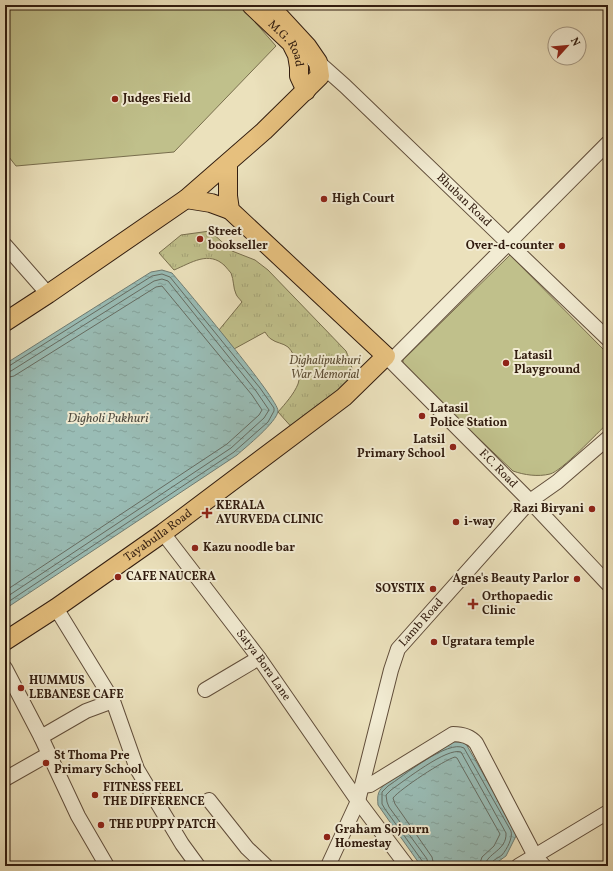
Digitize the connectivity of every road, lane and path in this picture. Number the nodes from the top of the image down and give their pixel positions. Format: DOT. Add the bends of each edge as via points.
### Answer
graph roads {
  1 [pos="251,5"];
  2 [pos="269,5"];
  3 [pos="297,55"];
  4 [pos="318,62"];
  5 [pos="306,91"];
  6 [pos="608,143"];
  7 [pos="228,163"];
  8 [pos="186,199"];
  9 [pos="230,210"];
  10 [pos="508,242"];
  11 [pos="5,245"];
  12 [pos="48,294"];
  13 [pos="5,322"];
  14 [pos="608,339"];
  15 [pos="389,358"];
  16 [pos="608,438"];
  17 [pos="530,501"];
  18 [pos="163,533"];
  19 [pos="608,584"];
  20 [pos="56,608"];
  21 [pos="5,641"];
  22 [pos="259,658"];
  23 [pos="5,668"];
  24 [pos="206,690"];
  25 [pos="113,701"];
  26 [pos="41,737"];
  27 [pos="49,754"];
  28 [pos="5,779"];
  29 [pos="362,786"];
  30 [pos="209,800"];
  31 [pos="358,801"];
  32 [pos="608,812"];
  33 [pos="539,861"];
  34 [pos="106,866"];
  35 [pos="198,866"];
  36 [pos="266,866"];
  37 [pos="328,866"];
  38 [pos="407,866"];
  39 [pos="518,866"];
  1 -- 3 [label="main road, M.G. Road" via="291,43"];
  2 -- 4 [label="main road" via="308,46"];
  3 -- 4 [label="street"];
  3 -- 5 [label="main road, M.G. Road" via="299,76"];
  4 -- 5 [label="main road" via="320,76"];
  4 -- 10 [label="street, Bhuban Road"];
  5 -- 7 [label="main road"];
  6 -- 10 [label="street"];
  7 -- 8 [label="main road"];
  7 -- 9 [label="main road"];
  8 -- 9 [label="main road" via="211,203"];
  8 -- 12 [label="main road"];
  9 -- 15 [label="main road"];
  10 -- 14 [label="street, Bhuban Road"];
  10 -- 15 [label="street"];
  11 -- 12 [label="street"];
  12 -- 13 [label="main road"];
  15 -- 17 [label="street, F.C. Road"];
  15 -- 18 [label="main road, Tayabulla Road" via="344,397"];
  16 -- 17 [label="street, Lamb Road" via="557,482"];
  17 -- 19 [label="street, F.C. Road"];
  17 -- 29 [label="street, Lamb Road" via="398,649"];
  18 -- 20 [label="main road, Tayabulla Road"];
  18 -- 22 [label="street, Satya Bora Lane"];
  20 -- 21 [label="main road, Tayabulla Road"];
  20 -- 25 [label="street"];
  22 -- 24 [label="street"];
  22 -- 31 [label="street, Satya Bora Lane"];
  23 -- 26 [label="street"];
  25 -- 26 [label="street" via="86,711"];
  25 -- 35 [label="street" via="137,769"];
  26 -- 27 [label="street"];
  27 -- 28 [label="street"];
  27 -- 34 [label="street" via="78,816"];
  29 -- 31 [label="street, Lamb Road"];
  29 -- 33 [label="street" via="370,785 454,734 472,738"];
  30 -- 36 [label="street" via="247,848"];
  31 -- 37 [label="street, Lamb Road"];
  31 -- 38 [label="street, Satya Bora Lane"];
  32 -- 33 [label="street"];
  33 -- 39 [label="street"];
}
